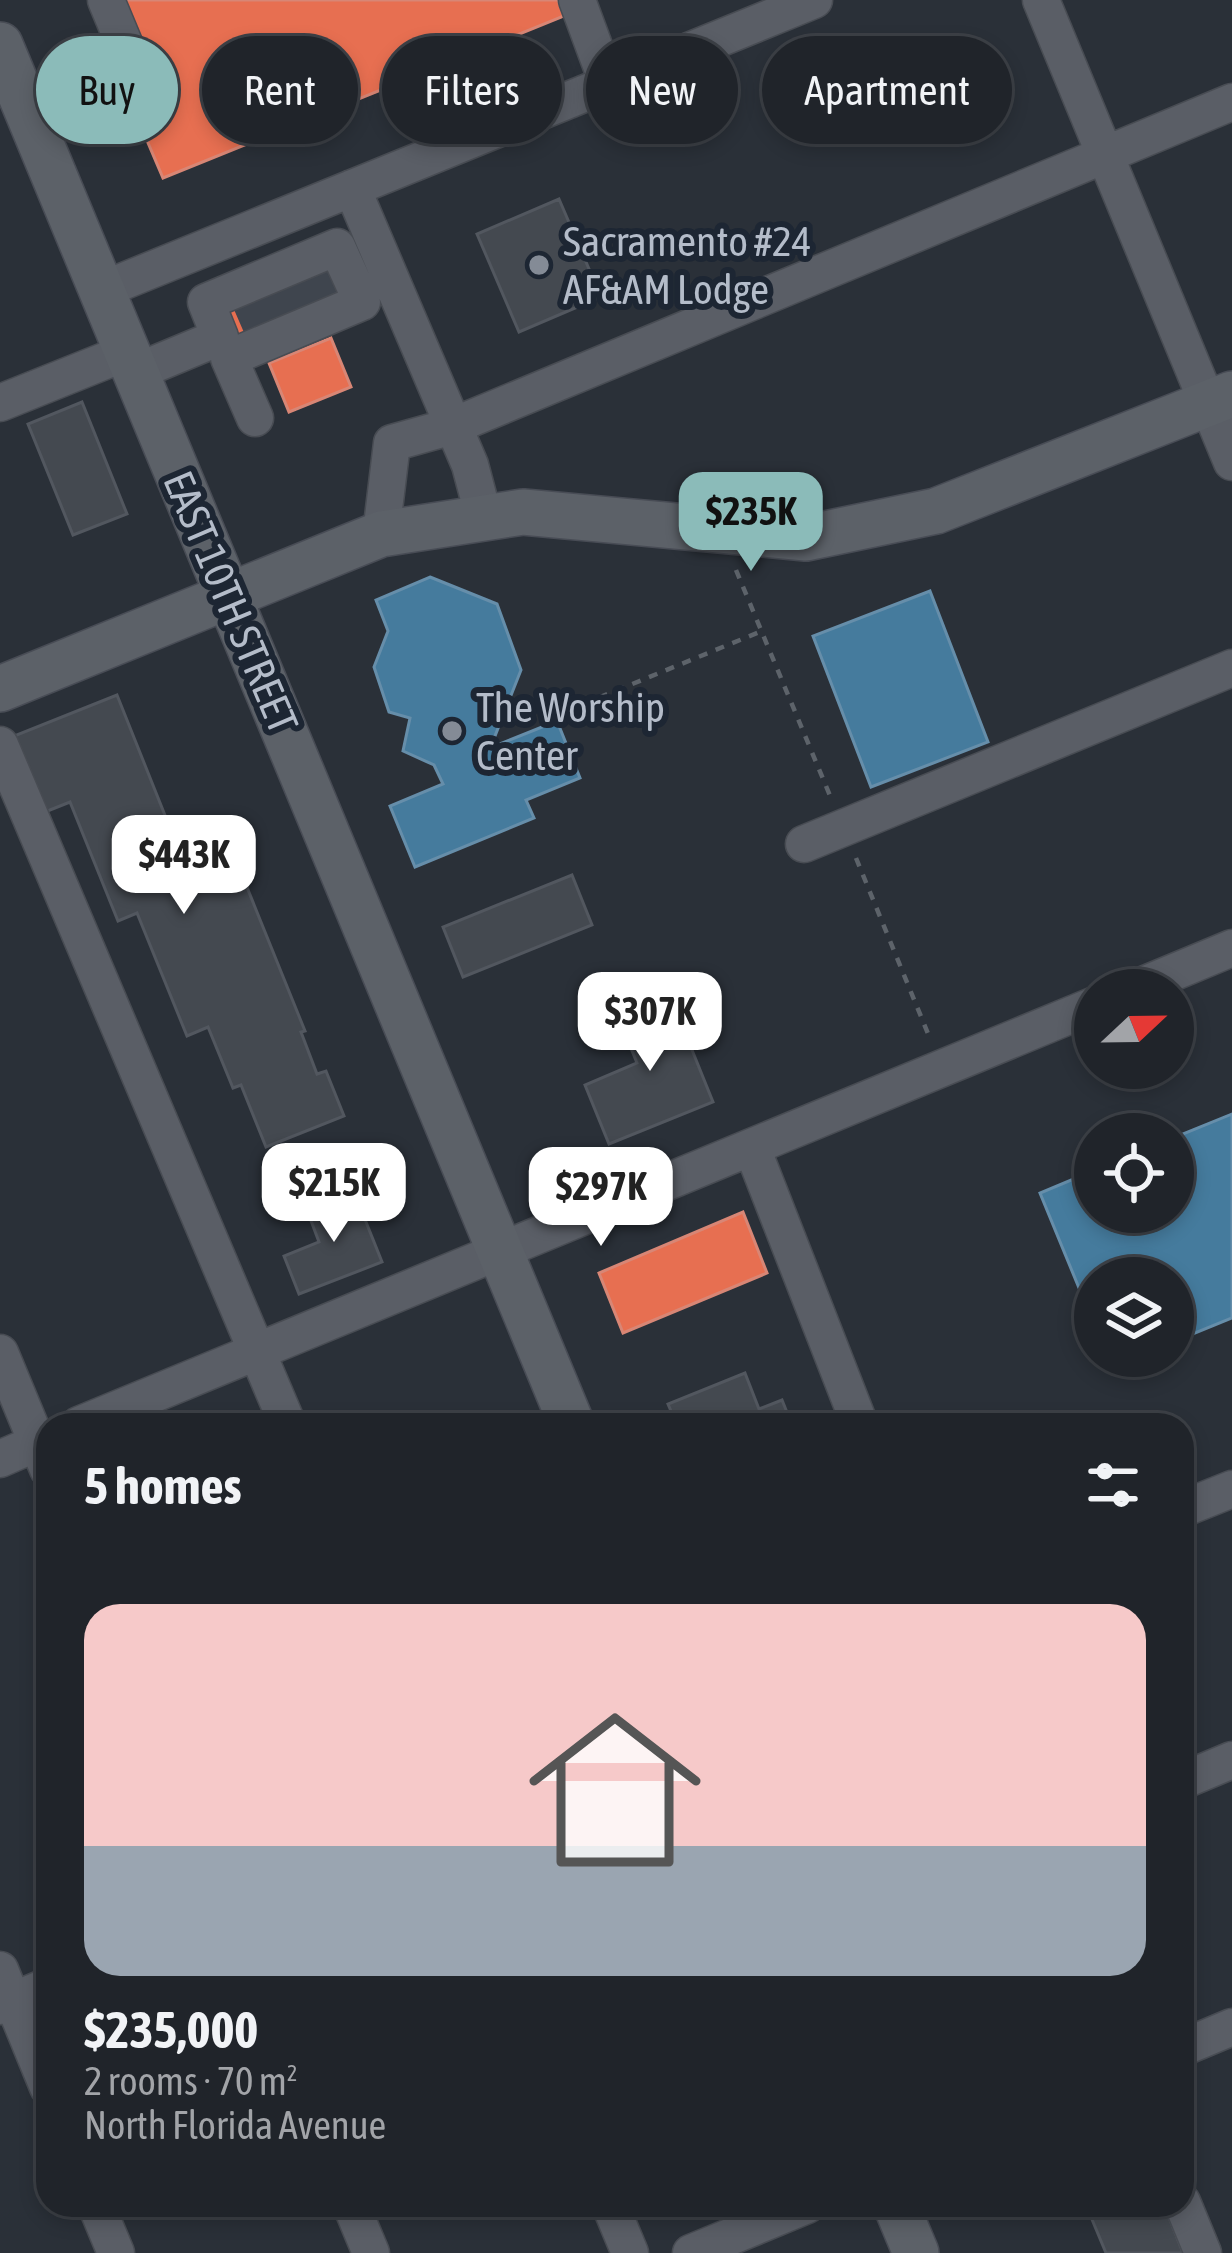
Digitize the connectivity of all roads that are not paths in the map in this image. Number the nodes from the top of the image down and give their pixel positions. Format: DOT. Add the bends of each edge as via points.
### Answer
graph roads {
  1 [pos="106,0"];
  2 [pos="577,0"];
  3 [pos="814,0"];
  4 [pos="1041,0"];
  5 [pos="121,36"];
  6 [pos="590,36"];
  7 [pos="726,36"];
  8 [pos="0,45"];
  9 [pos="586,93"];
  10 [pos="1232,102"];
  11 [pos="14,116"];
  12 [pos="1105,153"];
  13 [pos="352,188"];
  14 [pos="308,206"];
  15 [pos="207,248"];
  16 [pos="102,290"];
  17 [pos="303,291"];
  18 [pos="224,348"];
  19 [pos="132,362"];
  20 [pos="1220,398"];
  21 [pos="0,403"];
  22 [pos="255,418"];
  23 [pos="453,426"];
  24 [pos="1232,462"];
  25 [pos="484,518"];
  26 [pos="381,534"];
  27 [pos="228,595"];
  28 [pos="1232,668"];
  29 [pos="0,689"];
  30 [pos="0,745"];
  31 [pos="804,844"];
  32 [pos="1232,948"];
  33 [pos="1182,969"];
  34 [pos="1074,1014"];
  35 [pos="752,1148"];
  36 [pos="500,1252"];
  37 [pos="258,1352"];
  38 [pos="0,1353"];
  39 [pos="108,1413"];
  40 [pos="283,1413"];
  41 [pos="567,1413"];
  42 [pos="855,1413"];
  43 [pos="36,1432"];
  44 [pos="36,1452"];
  45 [pos="0,1459"];
  46 [pos="1232,1489"];
  47 [pos="1194,1504"];
  48 [pos="1232,1760"];
  49 [pos="1194,1776"];
  50 [pos="36,1988"];
  51 [pos="4,1992"];
  52 [pos="1232,2027"];
  53 [pos="1194,2043"];
  54 [pos="36,2061"];
  55 [pos="101,2217"];
  56 [pos="356,2217"];
  57 [pos="615,2217"];
  58 [pos="778,2217"];
  59 [pos="901,2217"];
  60 [pos="1188,2217"];
  61 [pos="116,2253"];
  62 [pos="371,2253"];
  63 [pos="630,2253"];
  64 [pos="691,2253"];
  65 [pos="916,2253"];
  66 [pos="1203,2253"];
  1 -- 5 [label="street"];
  2 -- 6 [label="street"];
  3 -- 7 [label="street"];
  4 -- 12 [label="street"];
  8 -- 11 [label="main road, EAST 10TH STREET"];
  9 -- 13 [label="street"];
  10 -- 12 [label="street"];
  11 -- 16 [label="main road, EAST 10TH STREET"];
  12 -- 20 [label="street"];
  12 -- 23 [label="street"];
  13 -- 14 [label="street"];
  13 -- 17 [label="street"];
  14 -- 15 [label="street"];
  14 -- 17 [label="street"];
  15 -- 16 [label="street"];
  15 -- 17 [label="street"];
  16 -- 19 [label="main road, EAST 10TH STREET"];
  17 -- 18 [label="street"];
  17 -- 18 [label="street" via="206,302"];
  17 -- 23 [label="street"];
  18 -- 19 [label="street"];
  18 -- 22 [label="street"];
  19 -- 21 [label="street"];
  19 -- 27 [label="main road, EAST 10TH STREET"];
  20 -- 24 [label="street"];
  20 -- 25 [label="main road" via="936,511 806,538 523,512"];
  23 -- 25 [label="street"];
  23 -- 26 [label="street" via="392,443"];
  25 -- 26 [label="main road"];
  26 -- 27 [label="main road"];
  27 -- 29 [label="main road"];
  27 -- 36 [label="main road, EAST 10TH STREET"];
  28 -- 31 [label="street"];
  30 -- 37 [label="street"];
  32 -- 33 [label="street"];
  34 -- 35 [label="street"];
  35 -- 36 [label="street"];
  35 -- 42 [label="street"];
  36 -- 37 [label="street"];
  36 -- 41 [label="main road, EAST 10TH STREET"];
  37 -- 39 [label="street"];
  37 -- 40 [label="street"];
  38 -- 43 [label="street"];
  44 -- 45 [label="street"];
  46 -- 47 [label="street"];
  48 -- 49 [label="street"];
  50 -- 51 [label="street"];
  51 -- 54 [label="street"];
  52 -- 53 [label="street"];
  55 -- 61 [label="street"];
  56 -- 62 [label="street"];
  57 -- 63 [label="street"];
  58 -- 64 [label="street"];
  59 -- 65 [label="main road"];
  60 -- 66 [label="street"];
}
